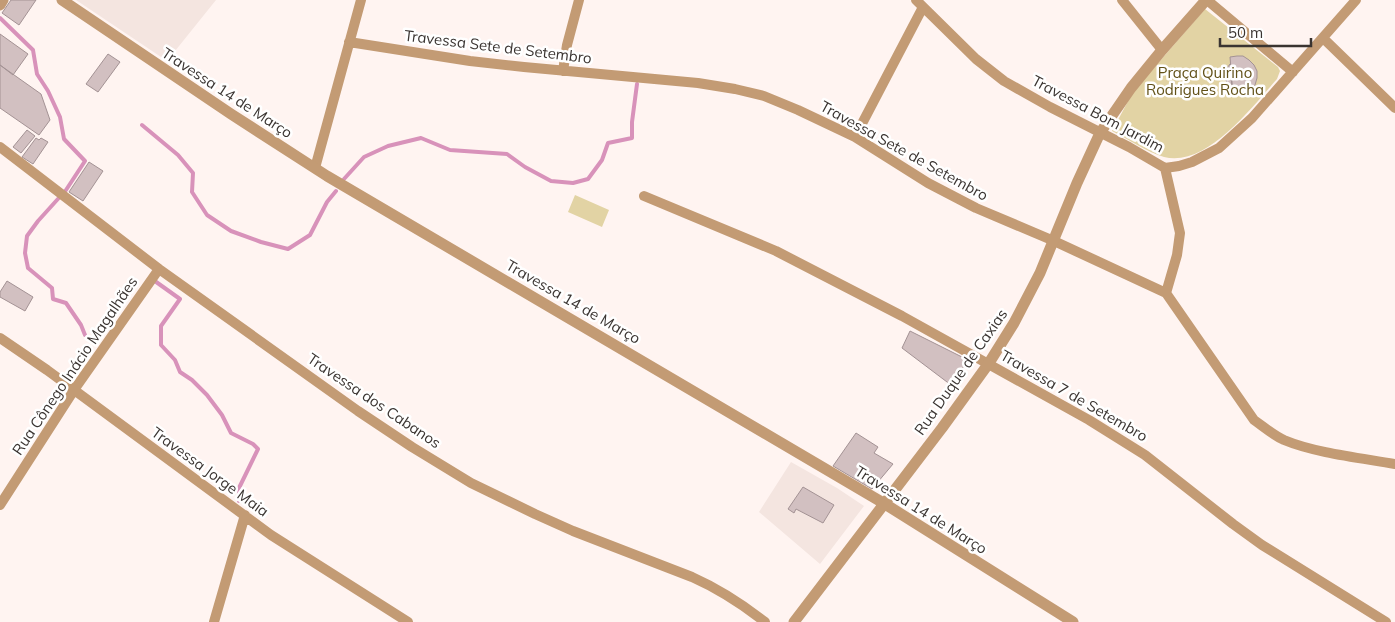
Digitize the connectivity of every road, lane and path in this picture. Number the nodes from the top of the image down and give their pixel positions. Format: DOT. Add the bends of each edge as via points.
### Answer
graph roads {
  1 [pos="3,0"];
  2 [pos="62,0"];
  3 [pos="361,0"];
  4 [pos="579,0"];
  5 [pos="1122,0"];
  6 [pos="1207,0"];
  7 [pos="1356,0"];
  8 [pos="919,4"];
  9 [pos="0,5"];
  10 [pos="1323,38"];
  11 [pos="349,42"];
  12 [pos="1162,50"];
  13 [pos="562,71"];
  14 [pos="1292,72"];
  15 [pos="1395,108"];
  16 [pos="1100,133"];
  17 [pos="856,138"];
  18 [pos="0,147"];
  19 [pos="314,168"];
  20 [pos="1165,168"];
  21 [pos="644,196"];
  22 [pos="1054,241"];
  23 [pos="159,269"];
  24 [pos="1166,293"];
  25 [pos="0,338"];
  26 [pos="989,363"];
  27 [pos="74,390"];
  28 [pos="1395,464"];
  29 [pos="885,504"];
  30 [pos="0,505"];
  31 [pos="245,516"];
  32 [pos="214,622"];
  33 [pos="408,622"];
  34 [pos="765,622"];
  35 [pos="794,622"];
  36 [pos="1073,622"];
  37 [pos="1386,622"];
  1 -- 9 [label="street"];
  2 -- 19 [label="street, Travessa 14 de Março"];
  3 -- 11 [label="street"];
  4 -- 13 [label="street"];
  5 -- 12 [label="street"];
  6 -- 12 [label="street, Rua Duque de Caxias"];
  6 -- 14 [label="street"];
  7 -- 10 [label="street"];
  8 -- 16 [label="street, Travessa Bom Jardim" via="1004,81"];
  8 -- 17 [label="street"];
  10 -- 14 [label="street"];
  10 -- 15 [label="street"];
  11 -- 13 [label="street, Travessa Sete de Setembro" via="470,61"];
  11 -- 19 [label="street"];
  12 -- 16 [label="street, Rua Duque de Caxias"];
  13 -- 17 [label="street, Travessa Sete de Setembro" via="735,89 764,96"];
  14 -- 20 [label="street" via="1252,118 1220,148 1192,162"];
  16 -- 20 [label="street, Travessa Bom Jardim"];
  16 -- 22 [label="street, Rua Duque de Caxias"];
  17 -- 22 [label="street, Travessa Sete de Setembro" via="953,197"];
  18 -- 23 [label="street, Travessa dos Cabanos"];
  19 -- 29 [label="street, Travessa 14 de Março"];
  20 -- 24 [label="street, Travessa Bom Jardim" via="1180,233"];
  21 -- 26 [label="street, Travessa 7 de Setembro" via="776,251"];
  22 -- 24 [label="street, Travessa Sete de Setembro"];
  22 -- 26 [label="street, Rua Duque de Caxias" via="1026,302"];
  23 -- 27 [label="street, Rua Cônego Inácio Magalhães"];
  23 -- 34 [label="street, Travessa dos Cabanos" via="358,411 471,483 573,531 705,583 730,596"];
  24 -- 28 [label="street" via="1254,420 1283,439 1312,449"];
  25 -- 27 [label="street, Travessa Jorge Maia"];
  26 -- 29 [label="street, Rua Duque de Caxias"];
  26 -- 37 [label="street, Travessa 7 de Setembro" via="1119,438 1262,545"];
  27 -- 30 [label="street, Rua Cônego Inácio Magalhães"];
  27 -- 31 [label="street, Travessa Jorge Maia"];
  29 -- 35 [label="street, Rua Duque de Caxias"];
  29 -- 36 [label="street, Travessa 14 de Março"];
  31 -- 32 [label="street"];
  31 -- 33 [label="street, Travessa Jorge Maia"];
}
